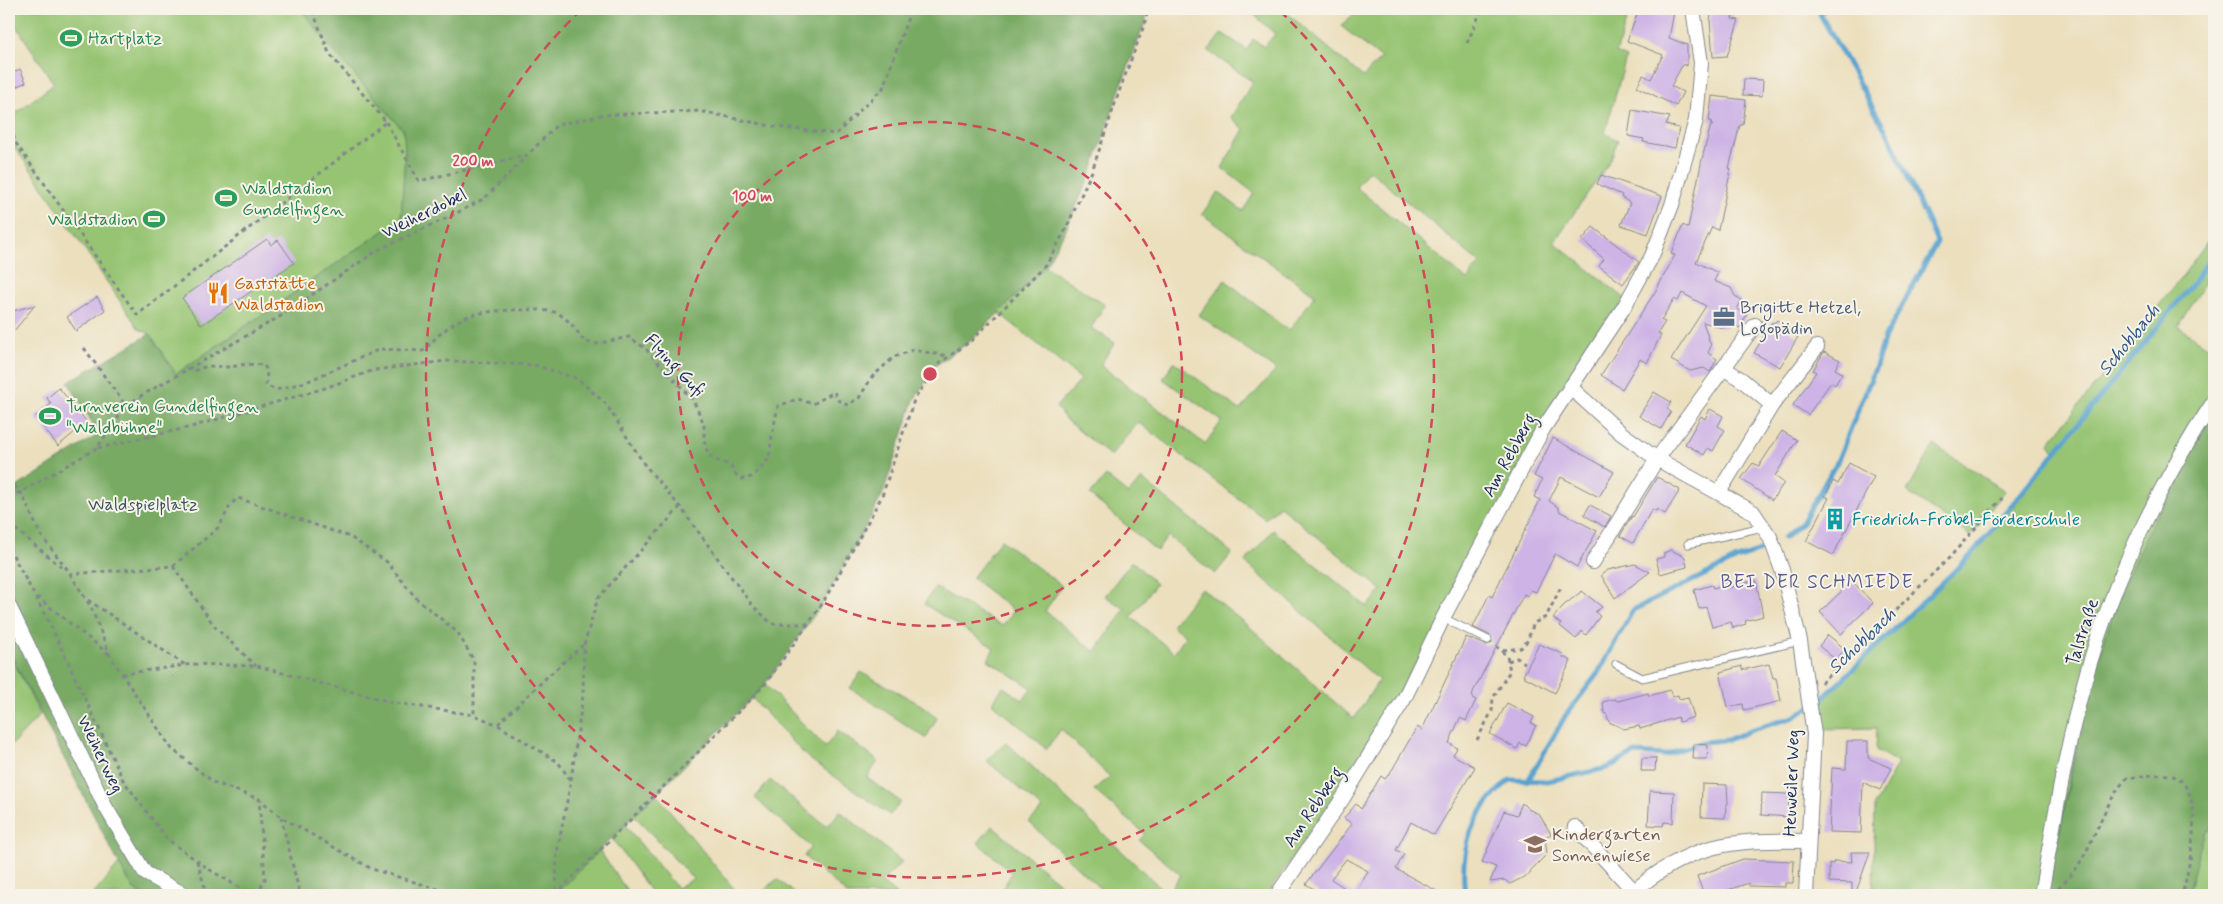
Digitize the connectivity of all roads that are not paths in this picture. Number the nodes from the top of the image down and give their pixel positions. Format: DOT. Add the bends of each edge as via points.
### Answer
graph roads {
  1 [pos="1693,9"];
  2 [pos="1755,325"];
  3 [pos="1817,347"];
  4 [pos="1725,369"];
  5 [pos="1570,388"];
  6 [pos="2214,401"];
  7 [pos="1772,405"];
  8 [pos="1657,459"];
  9 [pos="1719,492"];
  10 [pos="1763,526"];
  11 [pos="1688,544"];
  12 [pos="1593,562"];
  13 [pos="9,606"];
  14 [pos="1443,618"];
  15 [pos="1488,640"];
  16 [pos="1800,641"];
  17 [pos="1616,664"];
  18 [pos="1576,827"];
  19 [pos="1807,840"];
  20 [pos="1632,893"];
  21 [pos="185,895"];
  22 [pos="1276,895"];
  23 [pos="1806,895"];
  24 [pos="2041,895"];
  1 -- 5 [label="street, Am Rebberg" via="1701,63 1696,120 1672,205 1640,281"];
  2 -- 4 [label="street"];
  3 -- 7 [label="street"];
  4 -- 7 [label="street"];
  4 -- 8 [label="street"];
  5 -- 8 [label="street, Heuweiler Weg" via="1621,433"];
  5 -- 14 [label="street, Am Rebberg" via="1543,429"];
  6 -- 24 [label="street, Talstraße" via="2158,495 2126,563 2096,644 2073,727"];
  7 -- 9 [label="street"];
  8 -- 9 [label="street, Heuweiler Weg"];
  8 -- 12 [label="street"];
  9 -- 10 [label="street, Heuweiler Weg" via="1753,512"];
  10 -- 11 [label="lane"];
  10 -- 16 [label="street, Heuweiler Weg" via="1782,570"];
  13 -- 21 [label="street, Weiherweg" via="105,806 145,873"];
  14 -- 15 [label="lane"];
  14 -- 22 [label="street, Am Rebberg" via="1404,699 1343,798"];
  16 -- 17 [label="lane" via="1642,678"];
  16 -- 19 [label="street, Heuweiler Weg" via="1814,734"];
  18 -- 20 [label="street"];
  19 -- 20 [label="street" via="1758,839 1716,845 1673,863"];
  19 -- 23 [label="street, Heuweiler Weg"];
}
